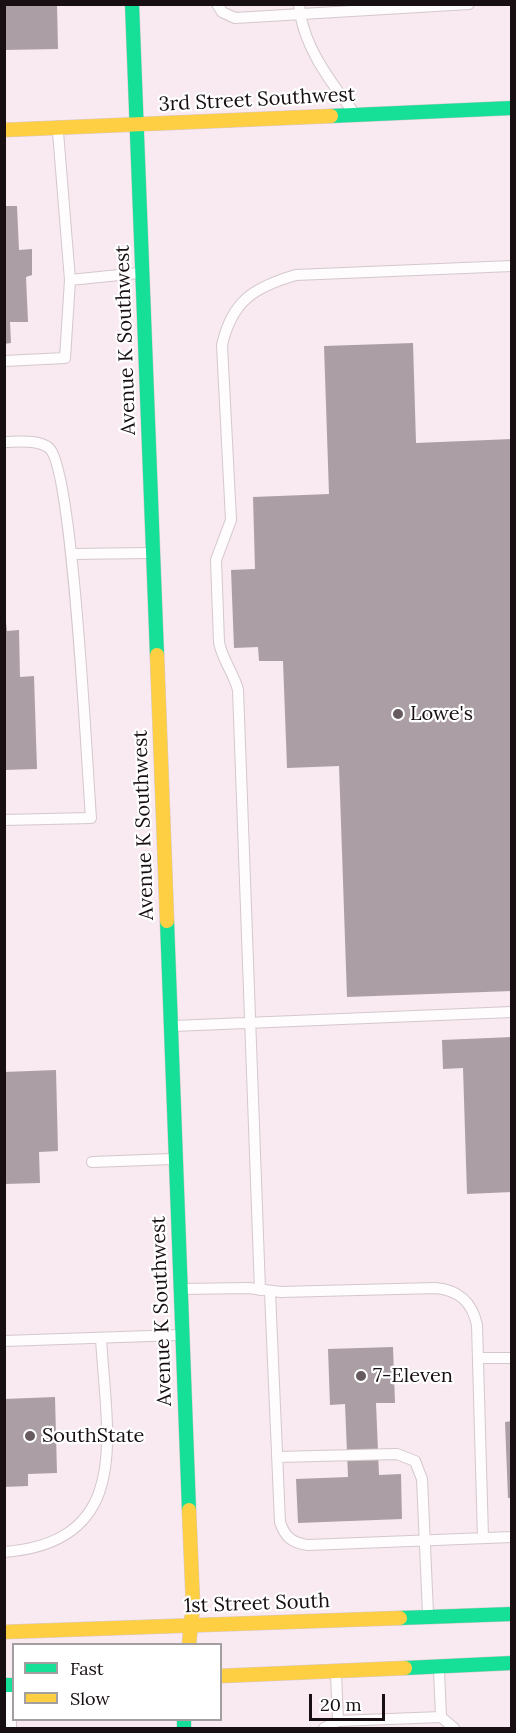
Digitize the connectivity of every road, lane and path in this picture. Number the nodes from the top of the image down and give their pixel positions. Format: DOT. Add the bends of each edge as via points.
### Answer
graph roads {
  1 [pos="132,4"];
  2 [pos="217,4"];
  3 [pos="469,4"];
  4 [pos="300,9"];
  5 [pos="512,108"];
  6 [pos="356,115"];
  7 [pos="135,125"];
  8 [pos="57,128"];
  9 [pos="4,130"];
  10 [pos="512,266"];
  11 [pos="143,273"];
  12 [pos="70,280"];
  13 [pos="4,361"];
  14 [pos="4,442"];
  15 [pos="154,553"];
  16 [pos="72,554"];
  17 [pos="4,820"];
  18 [pos="512,1012"];
  19 [pos="250,1023"];
  20 [pos="171,1026"];
  21 [pos="176,1159"];
  22 [pos="92,1162"];
  23 [pos="180,1290"];
  24 [pos="265,1291"];
  25 [pos="182,1335"];
  26 [pos="101,1338"];
  27 [pos="4,1341"];
  28 [pos="478,1358"];
  29 [pos="512,1358"];
  30 [pos="277,1457"];
  31 [pos="512,1537"];
  32 [pos="483,1538"];
  33 [pos="425,1540"];
  34 [pos="4,1552"];
  35 [pos="512,1614"];
  36 [pos="428,1617"];
  37 [pos="191,1626"];
  38 [pos="4,1632"];
  39 [pos="189,1643"];
  40 [pos="512,1663"];
  41 [pos="439,1666"];
  42 [pos="336,1671"];
  43 [pos="222,1676"];
  44 [pos="10,1685"];
  45 [pos="441,1717"];
  46 [pos="338,1721"];
  47 [pos="11,1728"];
  48 [pos="324,1728"];
  49 [pos="454,1728"];
  1 -- 7 [label="main road, Avenue K Southwest"];
  2 -- 4 [label="lane" via="222,12 235,18"];
  3 -- 4 [label="lane"];
  4 -- 6 [label="lane" via="325,74"];
  5 -- 6 [label="main road, 3rd Street Southwest"];
  6 -- 7 [label="main road, 3rd Street Southwest"];
  7 -- 8 [label="main road, 3rd Street Southwest"];
  7 -- 11 [label="main road, Avenue K Southwest"];
  8 -- 9 [label="main road, 3rd Street Southwest"];
  8 -- 12 [label="lane"];
  10 -- 19 [label="lane" via="296,275 253,292 227,324 222,345 231,520 216,560 221,654 238,690"];
  11 -- 12 [label="lane"];
  11 -- 15 [label="main road, Avenue K Southwest"];
  12 -- 13 [label="lane" via="65,358"];
  14 -- 16 [label="lane" via="31,442 49,448 58,461"];
  15 -- 16 [label="lane"];
  15 -- 20 [label="main road, Avenue K Southwest"];
  16 -- 17 [label="lane" via="91,818"];
  18 -- 19 [label="lane"];
  19 -- 20 [label="lane"];
  19 -- 24 [label="lane"];
  20 -- 21 [label="main road, Avenue K Southwest"];
  21 -- 22 [label="lane"];
  21 -- 23 [label="main road, Avenue K Southwest"];
  23 -- 24 [label="lane"];
  23 -- 25 [label="main road, Avenue K Southwest"];
  24 -- 28 [label="lane" via="456,1292 471,1306 477,1325"];
  24 -- 30 [label="lane"];
  25 -- 26 [label="lane"];
  25 -- 37 [label="main road, Avenue K Southwest"];
  26 -- 27 [label="lane"];
  26 -- 34 [label="lane" via="106,1439 104,1482 94,1509 75,1529 49,1545"];
  28 -- 29 [label="lane"];
  28 -- 32 [label="lane"];
  30 -- 33 [label="lane" via="407,1456 415,1461 422,1479"];
  30 -- 33 [label="lane" via="280,1522 288,1538 297,1544"];
  31 -- 32 [label="lane"];
  32 -- 33 [label="lane"];
  33 -- 36 [label="lane"];
  35 -- 36 [label="main road, 1st Street South"];
  36 -- 37 [label="main road, 1st Street South"];
  37 -- 38 [label="main road, 1st Street South"];
  37 -- 39 [label="main road, Avenue K Southwest"];
  40 -- 41 [label="main road"];
  41 -- 42 [label="main road"];
  41 -- 45 [label="lane"];
  42 -- 43 [label="main road"];
  42 -- 46 [label="lane"];
  44 -- 47 [label="lane"];
  45 -- 46 [label="lane"];
  45 -- 49 [label="lane"];
  46 -- 48 [label="lane"];
}
